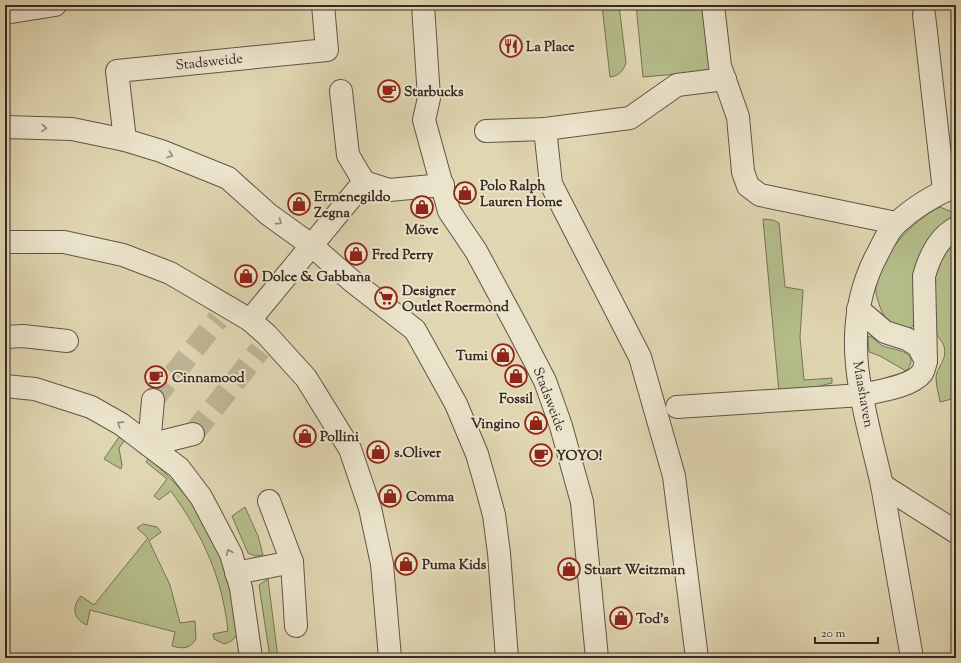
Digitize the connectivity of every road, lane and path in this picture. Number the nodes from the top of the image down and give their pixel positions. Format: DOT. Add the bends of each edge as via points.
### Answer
graph roads {
  1 [pos="55,5"];
  2 [pos="323,5"];
  3 [pos="423,5"];
  4 [pos="713,5"];
  5 [pos="5,12"];
  6 [pos="924,15"];
  7 [pos="725,79"];
  8 [pos="341,91"];
  9 [pos="5,127"];
  10 [pos="545,130"];
  11 [pos="486,131"];
  12 [pos="126,140"];
  13 [pos="364,182"];
  14 [pos="443,185"];
  15 [pos="950,188"];
  16 [pos="896,223"];
  17 [pos="956,228"];
  18 [pos="5,242"];
  19 [pos="310,245"];
  20 [pos="858,309"];
  21 [pos="250,320"];
  22 [pos="5,337"];
  23 [pos="67,342"];
  24 [pos="926,361"];
  25 [pos="5,386"];
  26 [pos="862,395"];
  27 [pos="153,400"];
  28 [pos="5,402"];
  29 [pos="91,406"];
  30 [pos="677,407"];
  31 [pos="193,434"];
  32 [pos="149,445"];
  33 [pos="882,485"];
  34 [pos="269,501"];
  35 [pos="956,532"];
  36 [pos="292,562"];
  37 [pos="236,573"];
  38 [pos="296,626"];
  39 [pos="251,658"];
  40 [pos="390,658"];
  41 [pos="507,658"];
  42 [pos="597,658"];
  43 [pos="697,658"];
  44 [pos="912,658"];
  1 -- 5 [label="street"];
  2 -- 12 [label="street, Stadsweide" via="327,50 117,71"];
  3 -- 14 [label="street, Stadsweide" via="429,98 424,120"];
  4 -- 7 [label="street" via="720,66"];
  6 -- 15 [label="street"];
  7 -- 10 [label="street" via="677,85 630,118"];
  7 -- 16 [label="street" via="738,117 743,172 748,186 760,195"];
  8 -- 13 [label="street" via="348,155"];
  9 -- 12 [label="street, one-way" via="72,130"];
  10 -- 11 [label="street"];
  10 -- 43 [label="street" via="551,184 640,357 672,469"];
  12 -- 19 [label="street, one-way" via="228,178 268,214"];
  13 -- 14 [label="street" via="389,190"];
  13 -- 19 [label="street"];
  14 -- 42 [label="street, Stadsweide" via="449,211 476,251 517,327 545,381 561,426 582,502"];
  15 -- 16 [label="street, Maashaven" via="929,198"];
  16 -- 20 [label="street, Maashaven" via="871,265 863,285"];
  17 -- 24 [label="street" via="938,245 924,276"];
  18 -- 21 [label="street" via="64,242 123,255 170,273 223,312"];
  19 -- 21 [label="street"];
  19 -- 41 [label="street" via="414,330 456,404 477,454 494,515"];
  20 -- 24 [label="street" via="885,332 907,339 918,346"];
  20 -- 26 [label="street, Maashaven" via="857,366"];
  21 -- 40 [label="street" via="263,343 306,378 350,449 370,508 382,564"];
  22 -- 23 [label="street" via="23,336"];
  24 -- 26 [label="street" via="922,373 910,381 891,389"];
  25 -- 29 [label="street" via="35,389"];
  26 -- 30 [label="street"];
  26 -- 33 [label="street, Maashaven"];
  27 -- 32 [label="street"];
  28 -- 29 [label="street" via="55,401"];
  32 -- 29 [label="street, one-way"];
  31 -- 32 [label="street"];
  37 -- 32 [label="street, one-way" via="231,554 201,497 179,468"];
  33 -- 35 [label="street"];
  33 -- 44 [label="street, Maashaven"];
  34 -- 36 [label="street"];
  36 -- 37 [label="street"];
  36 -- 38 [label="street"];
  37 -- 39 [label="street" via="241,588"];
}
